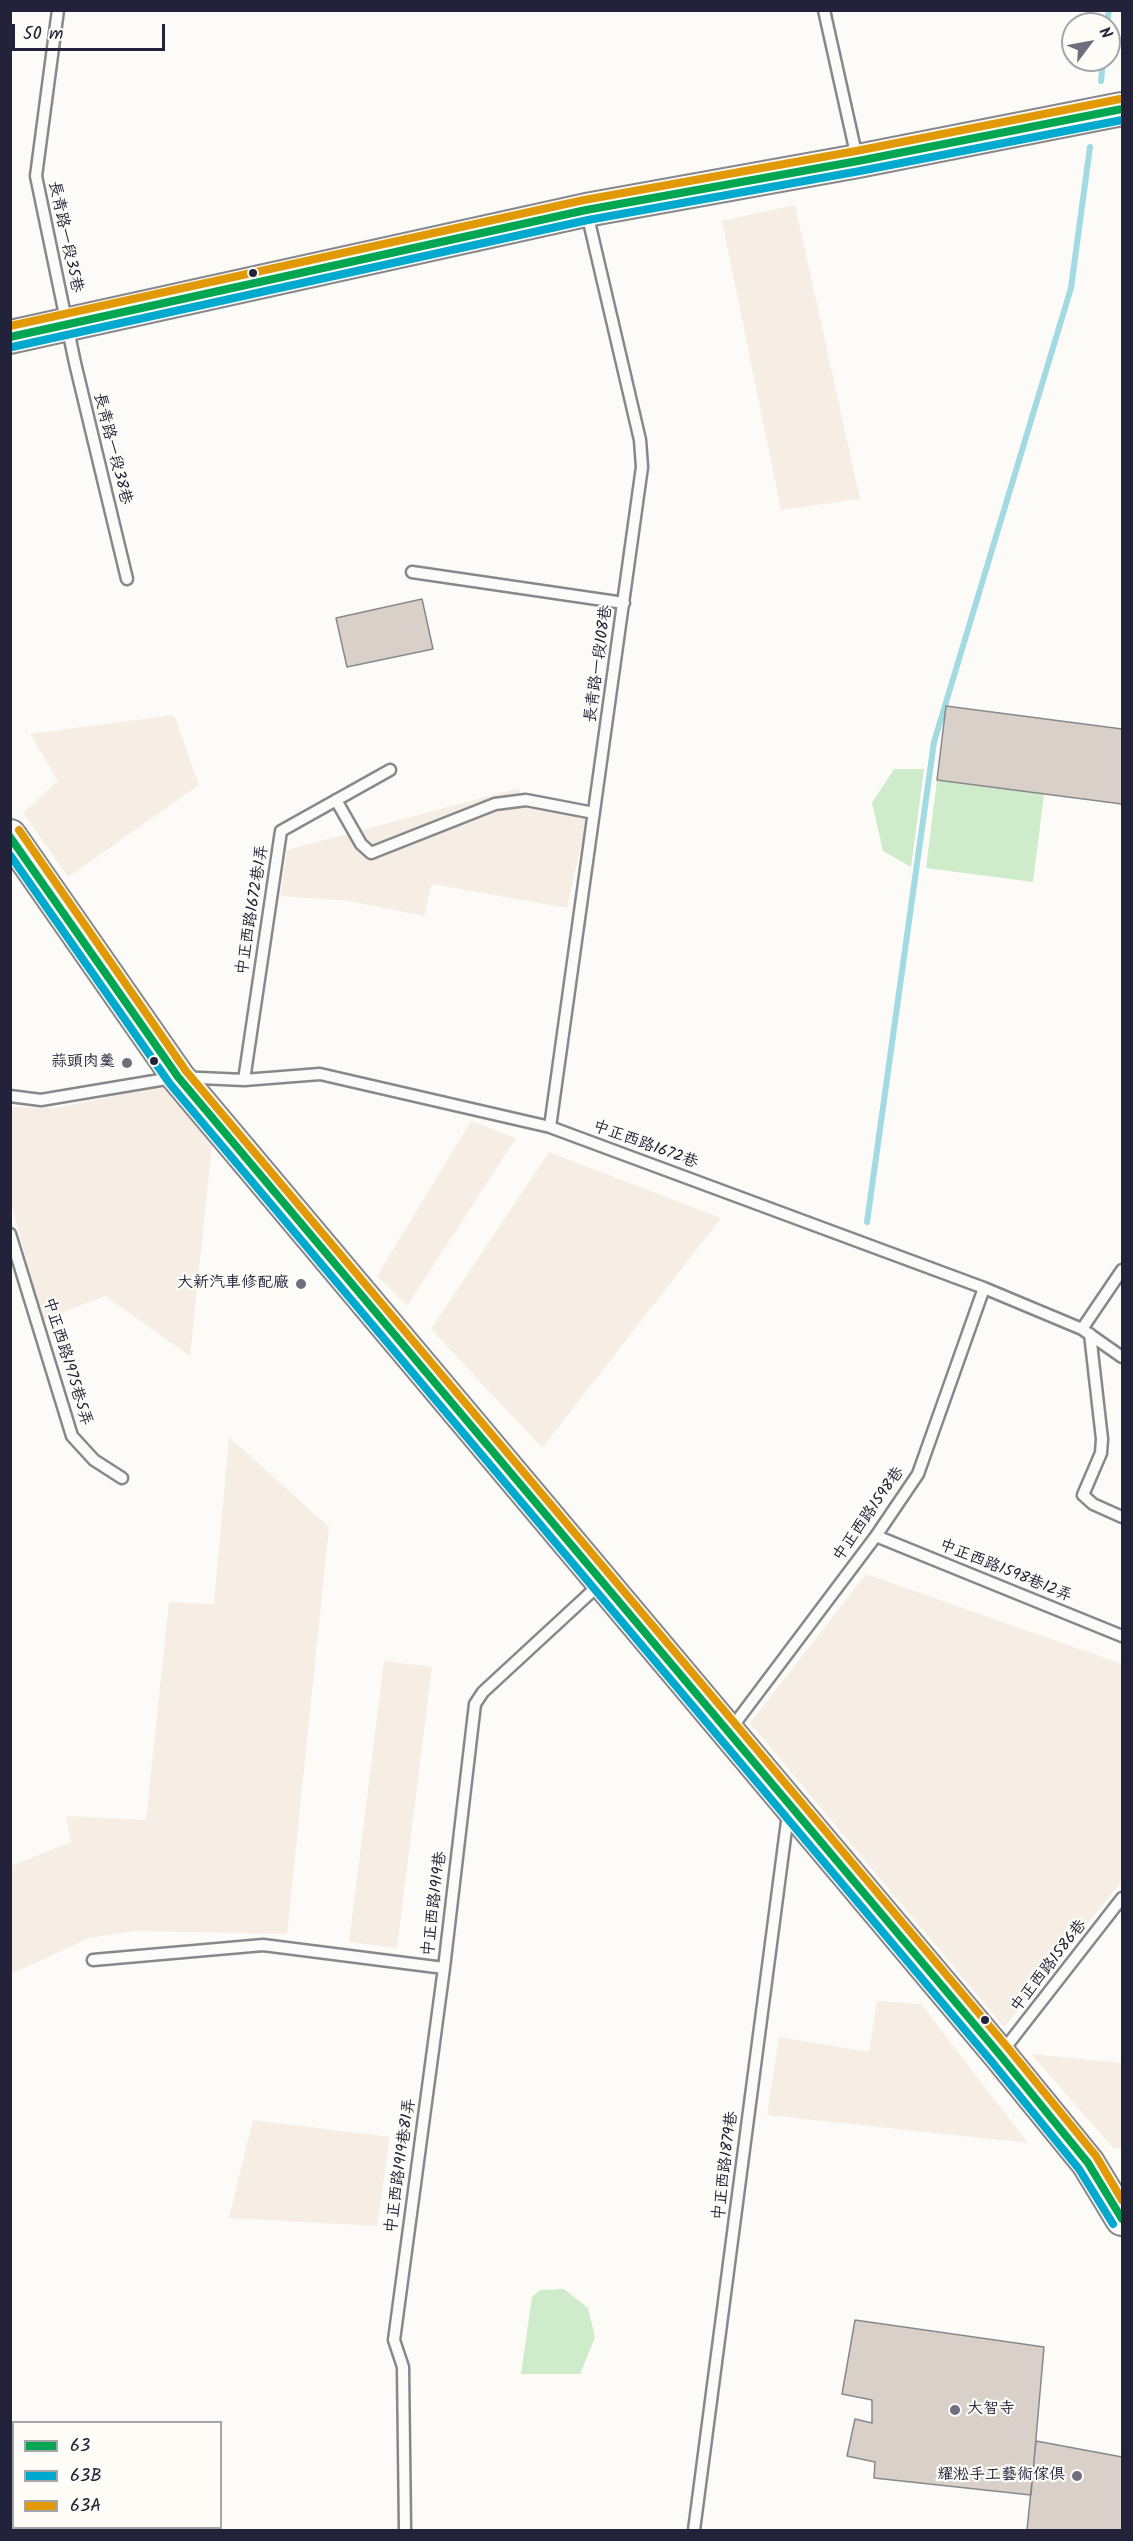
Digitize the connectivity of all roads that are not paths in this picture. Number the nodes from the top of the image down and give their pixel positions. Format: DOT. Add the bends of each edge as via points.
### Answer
graph roads {
  1 [pos="58,10"];
  2 [pos="824,10"];
  3 [pos="1122,109"];
  4 [pos="858,161"];
  5 [pos="586,210"];
  6 [pos="68,326"];
  7 [pos="10,337"];
  8 [pos="412,572"];
  9 [pos="127,579"];
  10 [pos="624,603"];
  11 [pos="390,770"];
  12 [pos="336,800"];
  13 [pos="594,813"];
  14 [pos="10,836"];
  15 [pos="178,1077"];
  16 [pos="244,1080"];
  17 [pos="10,1096"];
  18 [pos="550,1127"];
  19 [pos="10,1234"];
  20 [pos="1122,1270"];
  21 [pos="984,1288"];
  22 [pos="1086,1331"];
  23 [pos="1122,1357"];
  24 [pos="122,1478"];
  25 [pos="1122,1517"];
  26 [pos="876,1536"];
  27 [pos="603,1581"];
  28 [pos="1122,1636"];
  29 [pos="729,1730"];
  30 [pos="789,1806"];
  31 [pos="1122,1898"];
  32 [pos="93,1960"];
  33 [pos="444,1968"];
  34 [pos="1000,2055"];
  35 [pos="1122,2219"];
  36 [pos="405,2530"];
  37 [pos="694,2530"];
  1 -- 6 [label="lane, 長青路一段35巷" via="36,176"];
  2 -- 4 [label="lane"];
  3 -- 4 [label="main road"];
  4 -- 5 [label="main road"];
  5 -- 6 [label="main road"];
  5 -- 10 [label="lane, 長青路一段108巷" via="640,440 642,467"];
  6 -- 7 [label="main road"];
  6 -- 9 [label="lane, 長青路一段38巷"];
  8 -- 10 [label="lane"];
  10 -- 13 [label="lane, 長青路一段108巷"];
  11 -- 12 [label="lane, 中正西路1672巷1弄"];
  12 -- 13 [label="lane" via="360,844 371,854 495,804 526,800"];
  12 -- 16 [label="lane, 中正西路1672巷1弄" via="281,831"];
  13 -- 18 [label="lane, 長青路一段108巷"];
  14 -- 15 [label="main road"];
  15 -- 16 [label="lane, 中正西路1672巷"];
  15 -- 17 [label="lane, 中正西路1672巷" via="40,1100"];
  15 -- 27 [label="main road"];
  16 -- 18 [label="lane, 中正西路1672巷" via="320,1074"];
  18 -- 21 [label="lane, 中正西路1672巷"];
  19 -- 24 [label="lane, 中正西路1975巷5弄" via="72,1436 94,1460"];
  20 -- 22 [label="lane"];
  21 -- 22 [label="lane, 中正西路1672巷"];
  21 -- 26 [label="lane, 中正西路1598巷" via="918,1474"];
  22 -- 23 [label="lane, 中正西路1672巷"];
  22 -- 25 [label="lane" via="1102,1439 1101,1453 1083,1495"];
  26 -- 28 [label="lane, 中正西路1598巷12弄"];
  26 -- 29 [label="lane, 中正西路1598巷"];
  27 -- 29 [label="main road"];
  27 -- 33 [label="lane, 中正西路1919巷" via="483,1692 475,1704"];
  29 -- 30 [label="main road"];
  30 -- 34 [label="main road"];
  30 -- 37 [label="lane, 中正西路1879巷"];
  31 -- 34 [label="lane, 中正西路1586巷"];
  32 -- 33 [label="lane, 中正西路1919巷" via="263,1945"];
  33 -- 36 [label="lane, 中正西路1919巷81弄" via="394,2340 403,2367"];
  34 -- 35 [label="main road" via="1088,2163"];
}
